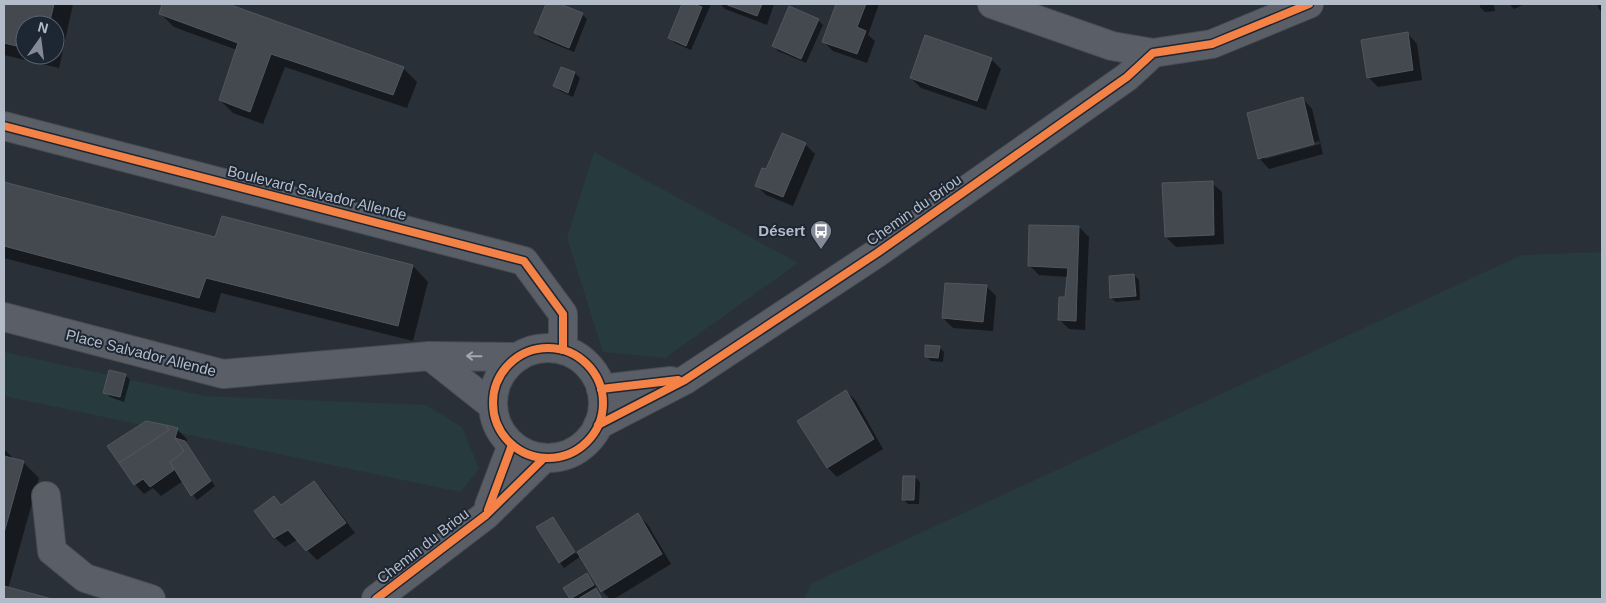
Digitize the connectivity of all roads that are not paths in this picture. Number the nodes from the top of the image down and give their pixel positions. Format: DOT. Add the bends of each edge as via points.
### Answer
graph roads {
  1 [pos="992,4"];
  2 [pos="1309,4"];
  3 [pos="1153,53"];
  4 [pos="4,126"];
  5 [pos="4,317"];
  6 [pos="563,350"];
  7 [pos="430,356"];
  8 [pos="518,357"];
  9 [pos="685,380"];
  10 [pos="601,389"];
  11 [pos="493,406"];
  12 [pos="598,426"];
  13 [pos="512,446"];
  14 [pos="544,458"];
  15 [pos="46,496"];
  16 [pos="486,514"];
  17 [pos="151,599"];
  18 [pos="376,599"];
  1 -- 3 [label="street" via="1112,46"];
  2 -- 3 [label="street" via="1212,44"];
  3 -- 9 [label="street, Chemin du Briou" via="1127,77 878,253"];
  4 -- 6 [label="street, Boulevard Salvador Allende" via="524,261 563,314"];
  5 -- 7 [label="street, Place Salvador Allende" via="223,374"];
  6 -- 8 [label="street" via="532,350"];
  6 -- 10 [label="street" via="580,358 593,372"];
  8 -- 7 [label="street, one-way"];
  7 -- 11 [label="street"];
  8 -- 11 [label="street" via="504,370 495,387"];
  9 -- 10 [label="street, Chemin du Briou"];
  9 -- 12 [label="street, Chemin du Briou"];
  10 -- 12 [label="street" via="603,408"];
  11 -- 13 [label="street" via="502,434"];
  12 -- 14 [label="street" via="576,451 561,457"];
  13 -- 14 [label="street"];
  13 -- 16 [label="street, Chemin du Briou"];
  14 -- 16 [label="street, Chemin du Briou"];
  15 -- 17 [label="street" via="52,551 85,578"];
  16 -- 18 [label="street, Chemin du Briou"];
}
